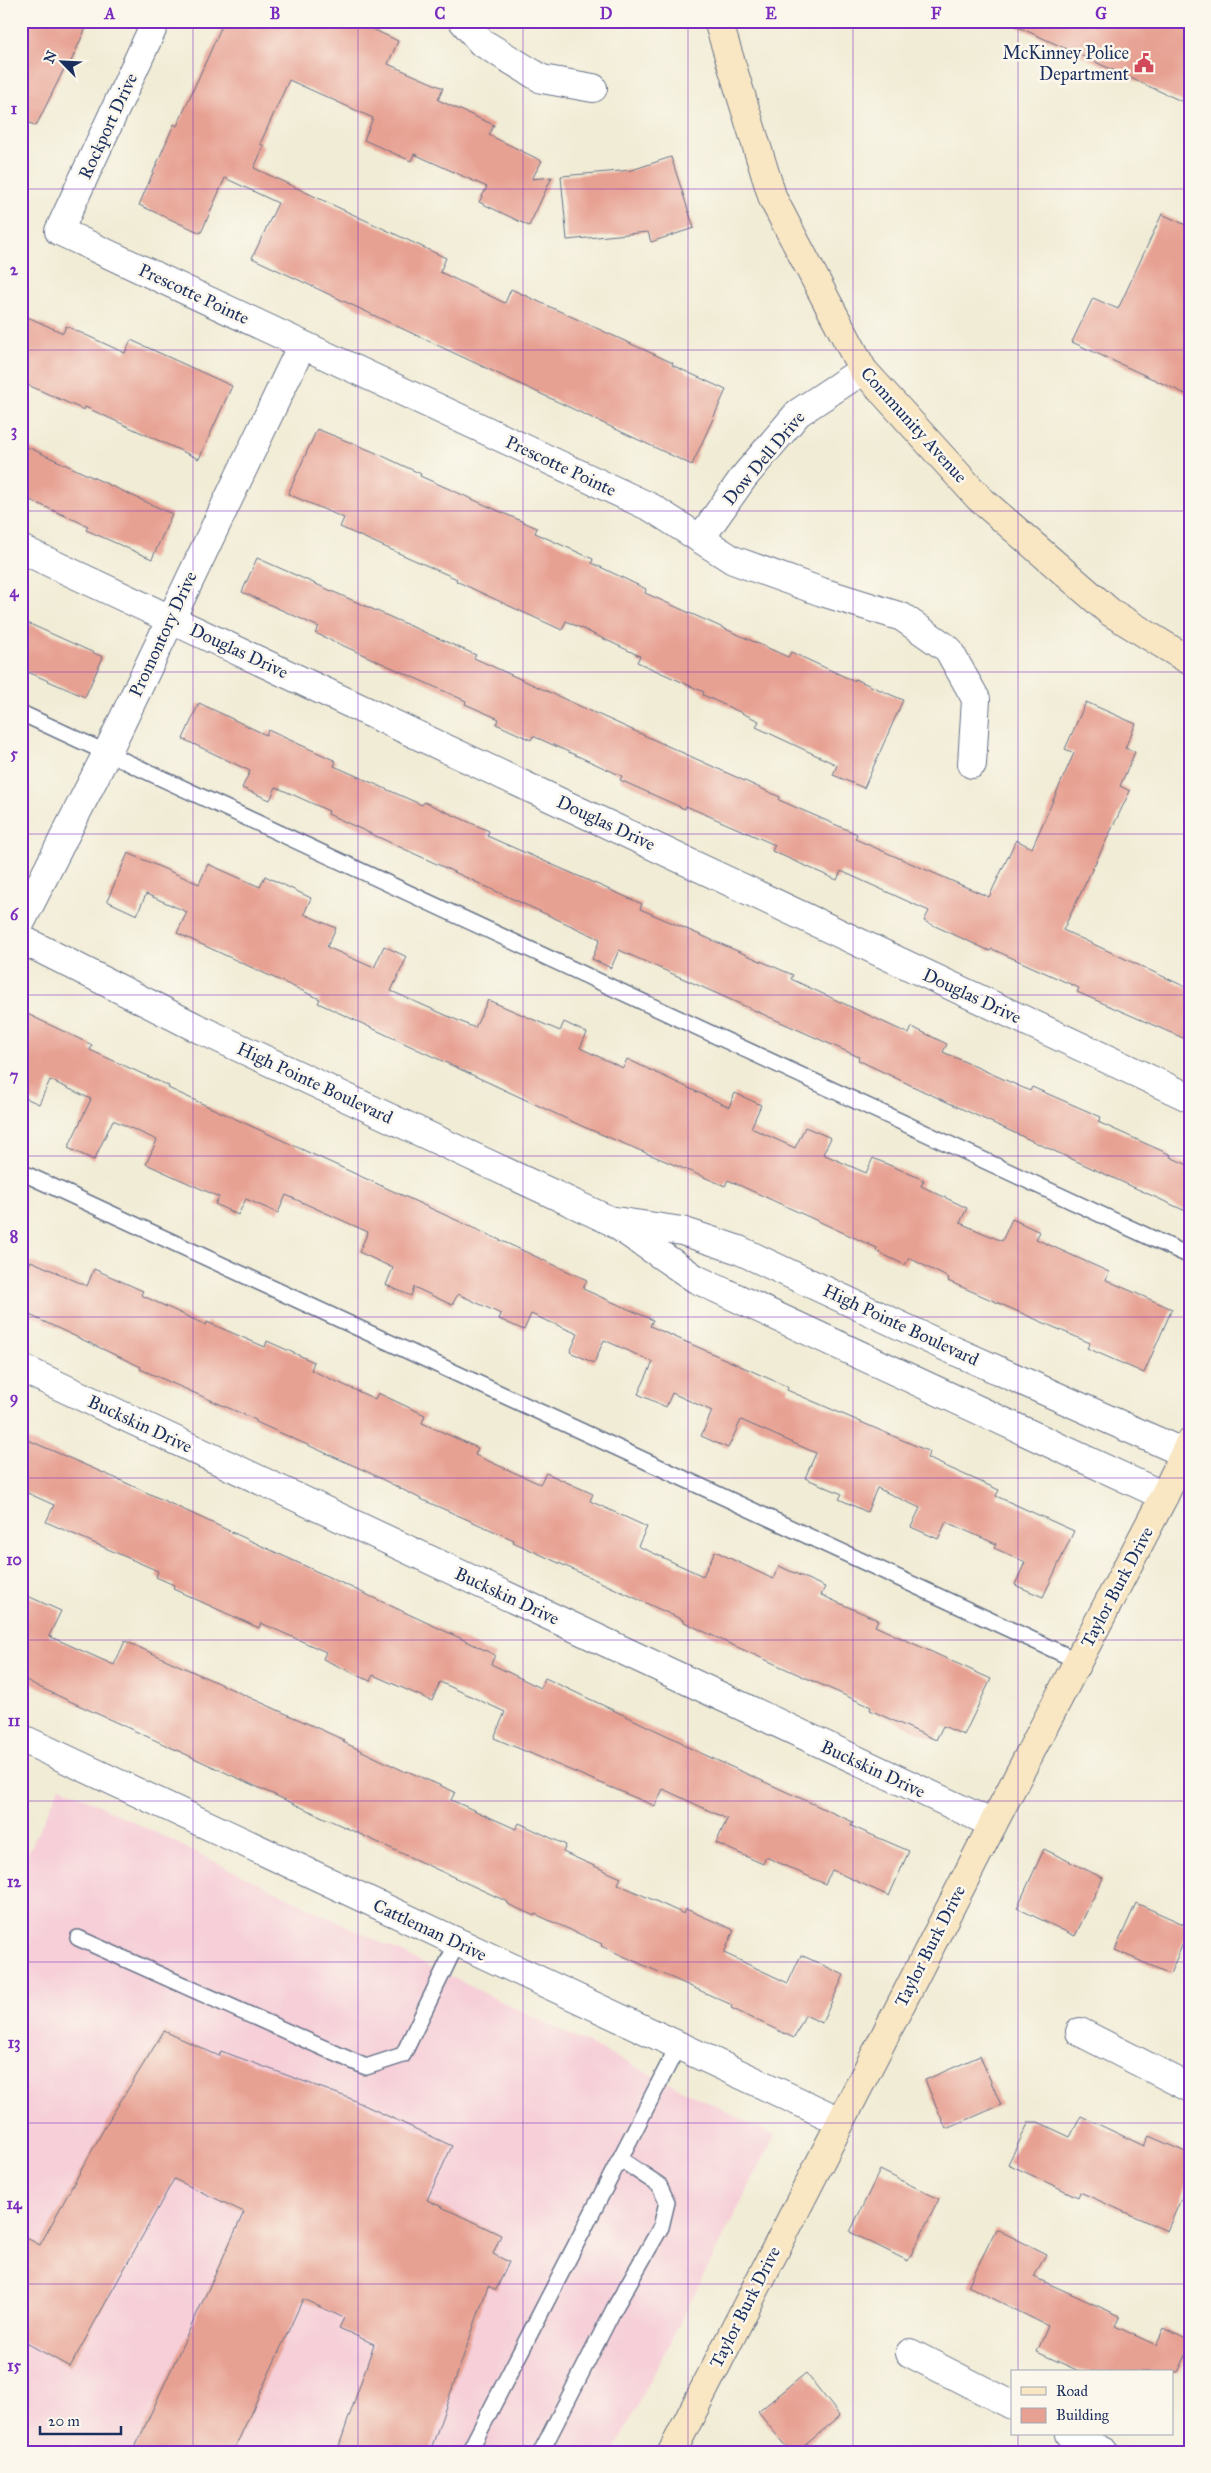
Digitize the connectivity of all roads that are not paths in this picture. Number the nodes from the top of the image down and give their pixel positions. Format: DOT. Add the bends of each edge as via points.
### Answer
graph roads {
  1 [pos="156,21"];
  2 [pos="463,21"];
  3 [pos="718,21"];
  4 [pos="593,88"];
  5 [pos="59,231"];
  6 [pos="302,345"];
  7 [pos="863,370"];
  8 [pos="700,539"];
  9 [pos="21,549"];
  10 [pos="170,618"];
  11 [pos="1190,661"];
  12 [pos="21,713"];
  13 [pos="107,753"];
  14 [pos="972,764"];
  15 [pos="21,922"];
  16 [pos="21,939"];
  17 [pos="1190,1098"];
  18 [pos="21,1172"];
  19 [pos="611,1221"];
  20 [pos="1190,1256"];
  21 [pos="21,1368"];
  22 [pos="1187,1448"];
  23 [pos="1164,1496"];
  24 [pos="1078,1661"];
  25 [pos="21,1738"];
  26 [pos="993,1824"];
  27 [pos="78,1938"];
  28 [pos="457,1943"];
  29 [pos="1080,2032"];
  30 [pos="678,2046"];
  31 [pos="1190,2088"];
  32 [pos="840,2122"];
  33 [pos="620,2159"];
  34 [pos="910,2353"];
  35 [pos="1011,2404"];
  36 [pos="1074,2436"];
  37 [pos="469,2452"];
  38 [pos="541,2452"];
  39 [pos="672,2452"];
  40 [pos="1104,2452"];
  1 -- 5 [label="street, Rockport Drive"];
  2 -- 4 [label="street" via="481,42 542,79"];
  3 -- 7 [label="street, Community Avenue" via="773,199"];
  5 -- 6 [label="street, Prescotte Pointe"];
  6 -- 8 [label="street, Prescotte Pointe" via="652,508"];
  6 -- 10 [label="street, Promontory Drive"];
  7 -- 8 [label="street, Dow Dell Drive" via="798,413 743,478"];
  7 -- 11 [label="street, Community Avenue" via="979,498 1110,612"];
  8 -- 14 [label="street, Prescotte Pointe" via="733,560 902,618 948,649 976,699"];
  9 -- 10 [label="street, Douglas Drive"];
  10 -- 13 [label="street, Promontory Drive"];
  10 -- 17 [label="street, Douglas Drive"];
  12 -- 13 [label="lane"];
  13 -- 15 [label="street, Promontory Drive"];
  13 -- 20 [label="lane"];
  16 -- 19 [label="street, High Pointe Boulevard" via="280,1067"];
  18 -- 24 [label="lane"];
  19 -- 22 [label="street, High Pointe Boulevard" via="682,1231 739,1250 946,1347"];
  19 -- 23 [label="street, High Pointe Boulevard" via="696,1279"];
  21 -- 26 [label="street, Buckskin Drive"];
  22 -- 23 [label="street, Taylor Burk Drive"];
  23 -- 24 [label="street, Taylor Burk Drive"];
  24 -- 26 [label="street, Taylor Burk Drive"];
  25 -- 28 [label="street, Cattleman Drive"];
  26 -- 32 [label="street, Taylor Burk Drive"];
  27 -- 28 [label="lane" via="366,2067 403,2055"];
  28 -- 30 [label="street, Cattleman Drive"];
  29 -- 31 [label="street"];
  30 -- 32 [label="street, Cattleman Drive"];
  30 -- 33 [label="lane"];
  32 -- 39 [label="street, Taylor Burk Drive"];
  33 -- 37 [label="lane"];
  33 -- 38 [label="lane" via="659,2185 667,2202 661,2226 614,2309"];
  34 -- 35 [label="street"];
  36 -- 40 [label="street"];
}
